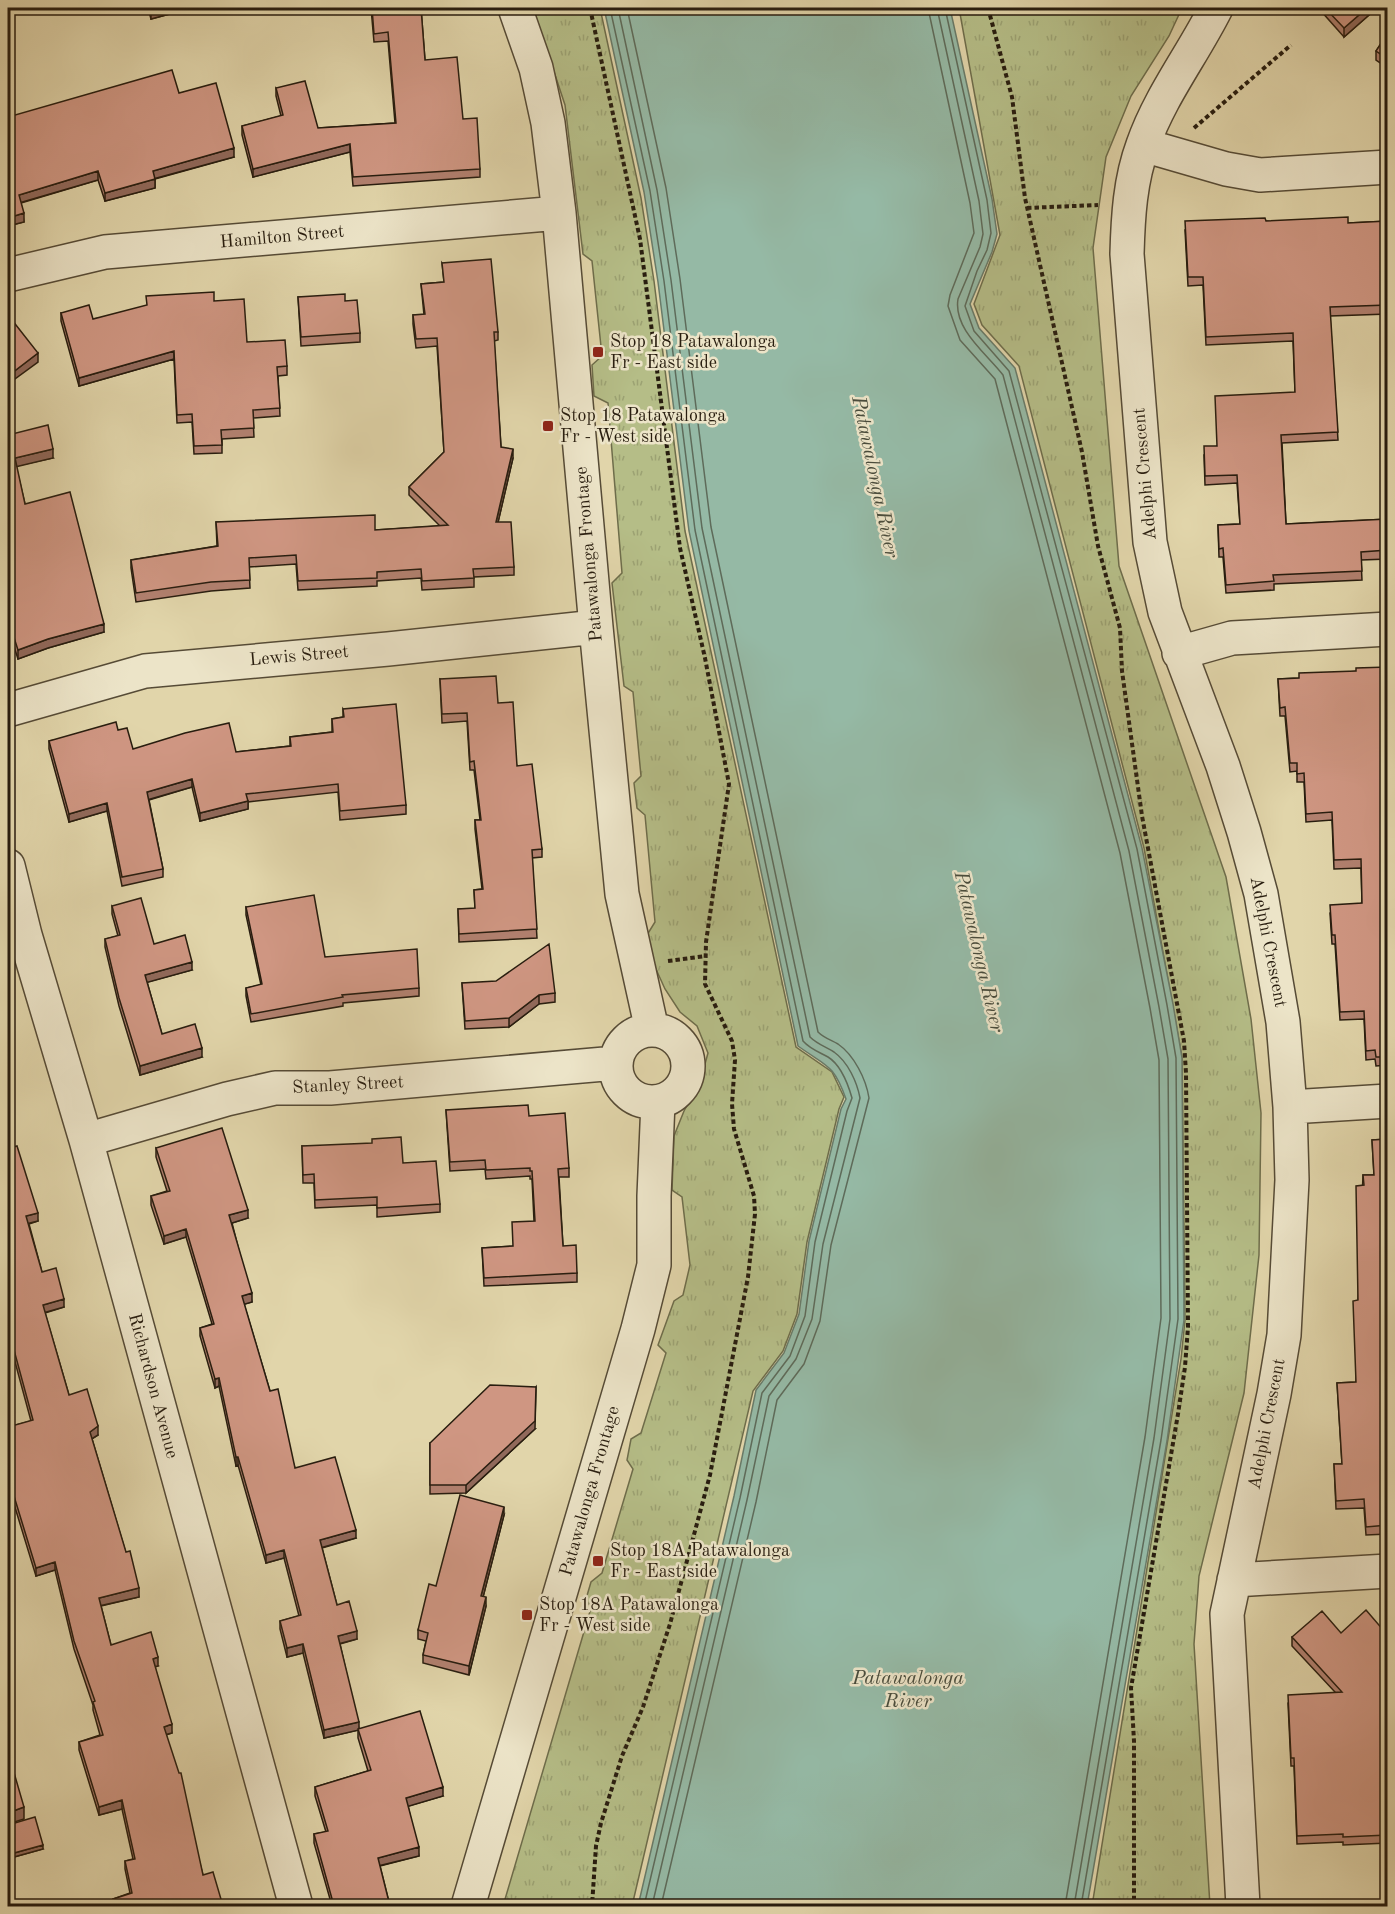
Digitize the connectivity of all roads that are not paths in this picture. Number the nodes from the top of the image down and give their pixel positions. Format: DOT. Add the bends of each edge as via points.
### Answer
graph roads {
  1 [pos="515,8"];
  2 [pos="1215,8"];
  3 [pos="1143,145"];
  4 [pos="1388,167"];
  5 [pos="559,213"];
  6 [pos="8,275"];
  7 [pos="596,627"];
  8 [pos="1388,629"];
  9 [pos="1179,653"];
  10 [pos="8,710"];
  11 [pos="8,866"];
  12 [pos="16,938"];
  13 [pos="652,1030"];
  14 [pos="616,1063"];
  15 [pos="1388,1101"];
  16 [pos="658,1102"];
  17 [pos="1290,1107"];
  18 [pos="86,1140"];
  19 [pos="1388,1571"];
  20 [pos="1234,1580"];
  21 [pos="296,1906"];
  22 [pos="468,1906"];
  23 [pos="1243,1906"];
  1 -- 5 [label="street, Patawalonga Frontage" via="536,68 548,123"];
  2 -- 3 [label="street, Adelphi Crescent"];
  3 -- 4 [label="street" via="1226,169 1260,174"];
  3 -- 9 [label="street, Adelphi Crescent" via="1129,210 1127,254 1150,542 1165,612"];
  5 -- 6 [label="street, Hamilton Street" via="105,252"];
  5 -- 7 [label="street, Patawalonga Frontage"];
  7 -- 10 [label="street, Lewis Street" via="145,671"];
  7 -- 13 [label="street, Patawalonga Frontage" via="622,894"];
  8 -- 9 [label="street" via="1232,638"];
  9 -- 17 [label="street, Adelphi Crescent" via="1223,766 1261,894 1283,1022"];
  11 -- 12 [label="street, Richardson Avenue"];
  12 -- 18 [label="street, Richardson Avenue"];
  13 -- 14 [label="street" via="632,1036 618,1053"];
  13 -- 16 [label="street" via="663,1031 681,1043 689,1063 678,1093"];
  14 -- 16 [label="street" via="616,1074 628,1093 647,1102"];
  14 -- 18 [label="street, Stanley Street" via="330,1088 275,1088"];
  15 -- 17 [label="street"];
  16 -- 22 [label="street, Patawalonga Frontage" via="654,1265"];
  17 -- 20 [label="street, Adelphi Crescent" via="1292,1180 1284,1335"];
  18 -- 21 [label="street, Richardson Avenue"];
  19 -- 20 [label="street"];
  20 -- 23 [label="street, Adelphi Crescent" via="1227,1614"];
}
